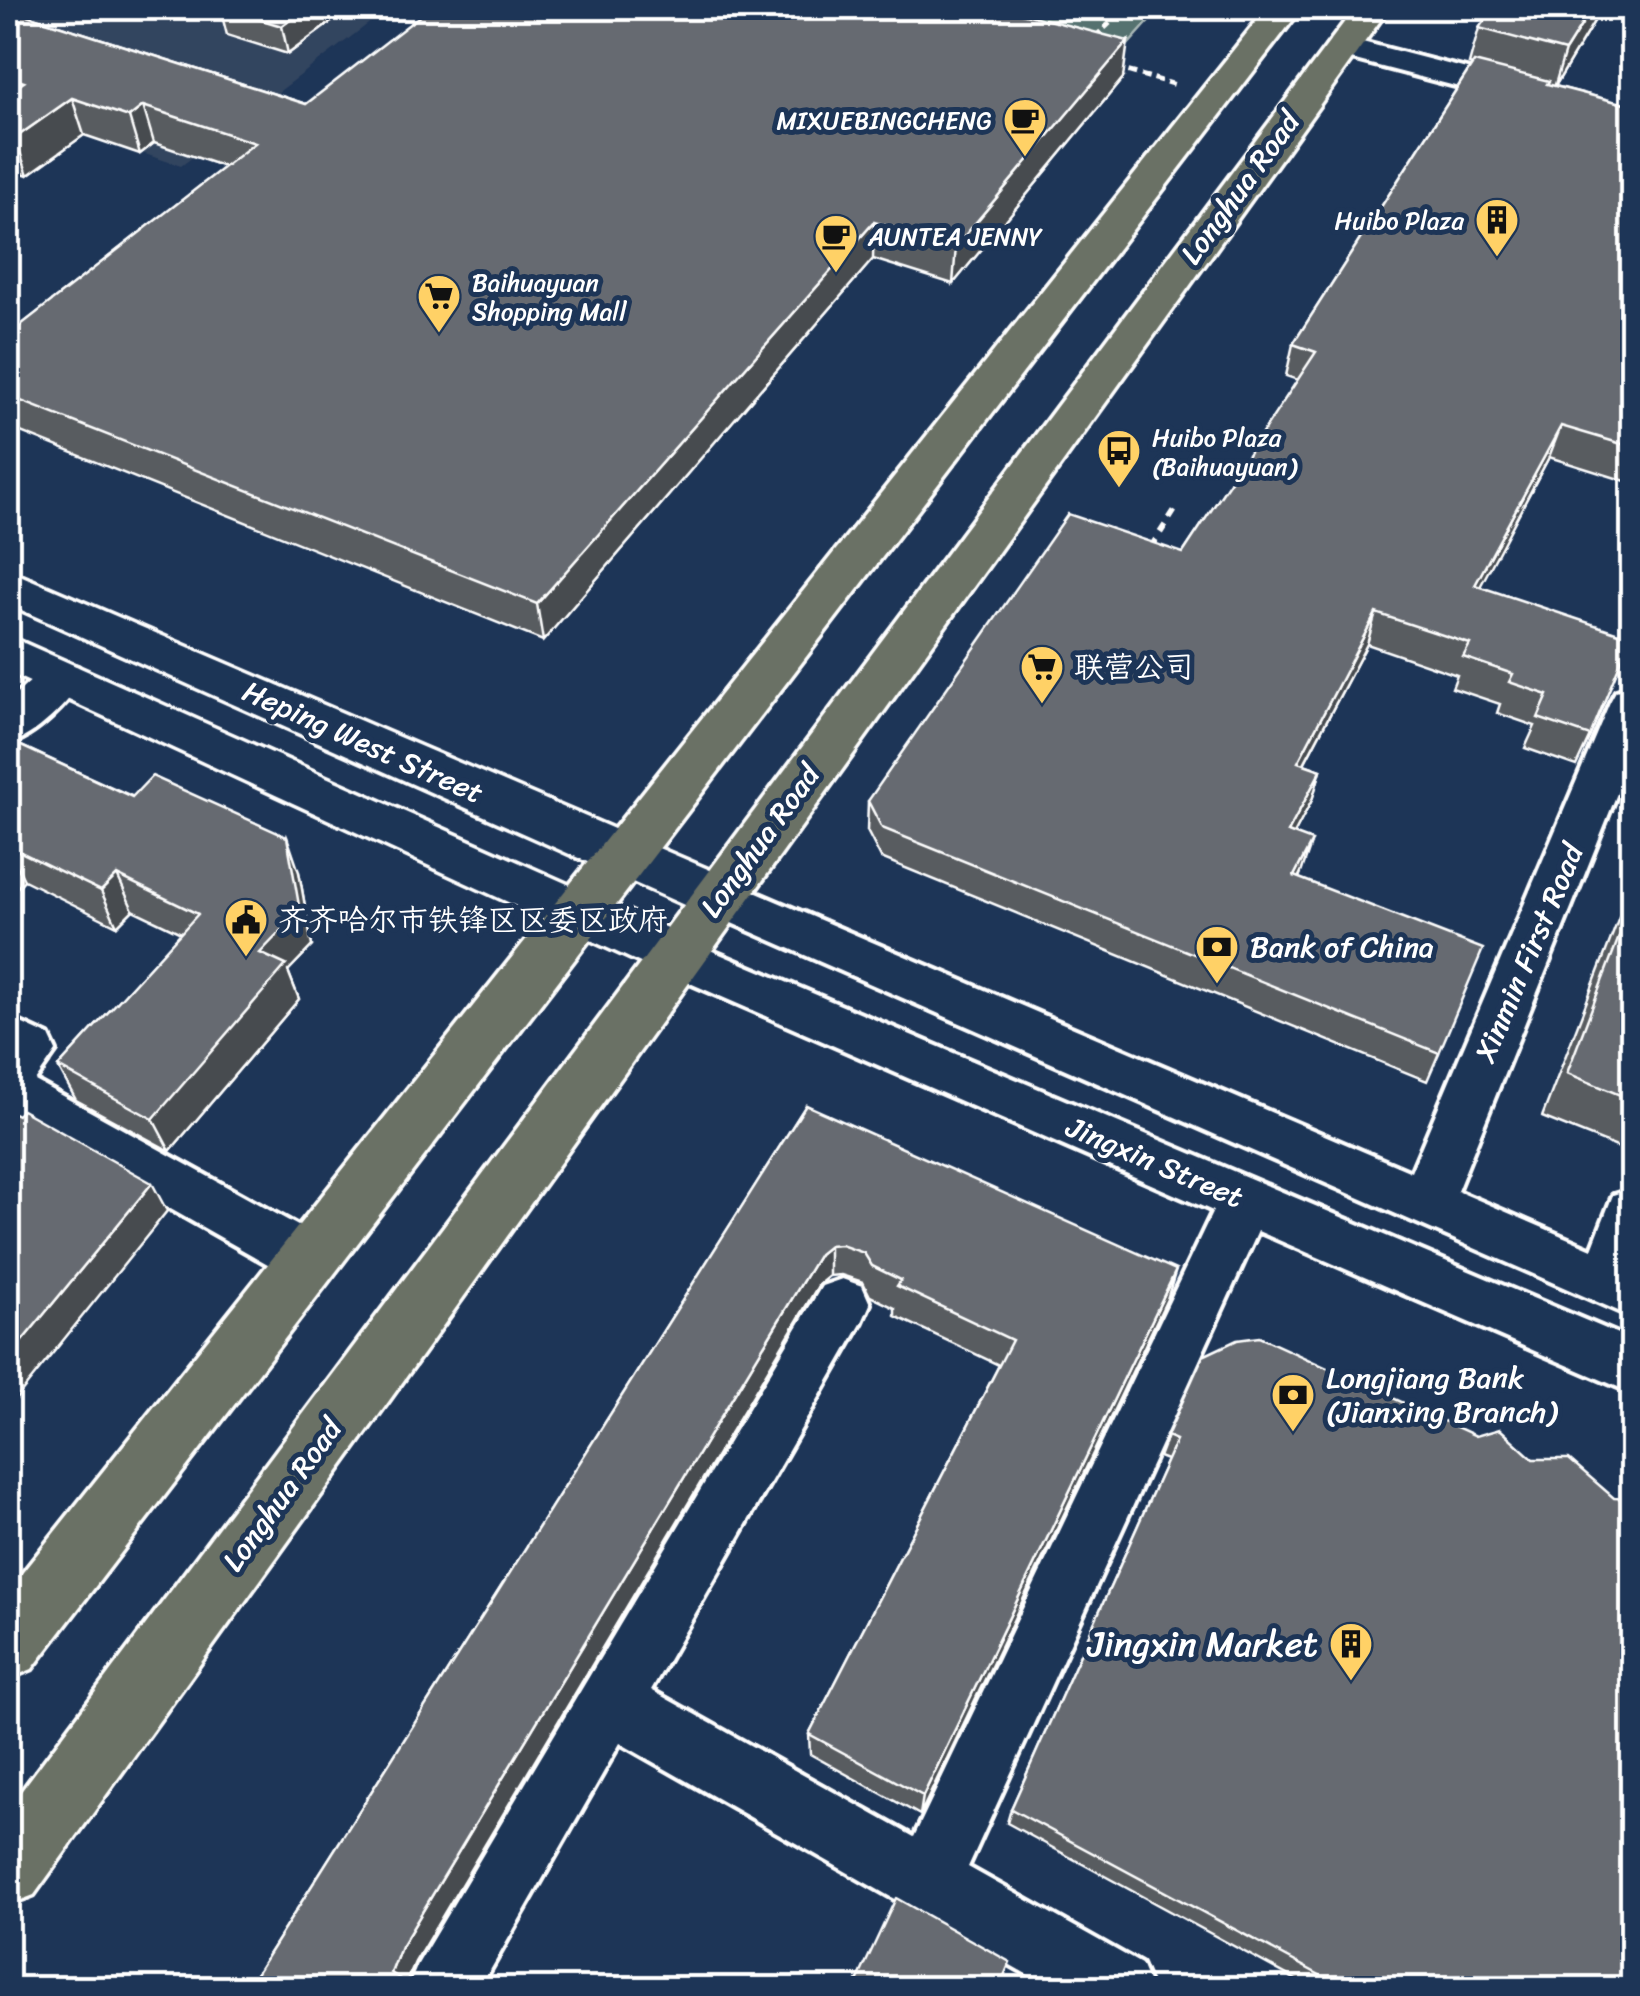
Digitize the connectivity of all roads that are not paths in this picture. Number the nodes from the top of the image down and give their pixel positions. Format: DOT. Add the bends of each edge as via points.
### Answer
graph roads {
  1 [pos="1285,8"];
  2 [pos="1358,27"];
  3 [pos="1632,122"];
  4 [pos="8,586"];
  5 [pos="8,653"];
  6 [pos="62,678"];
  7 [pos="1632,702"];
  8 [pos="8,728"];
  9 [pos="1620,767"];
  10 [pos="623,856"];
  11 [pos="719,898"];
  12 [pos="577,914"];
  13 [pos="677,956"];
  14 [pos="8,1038"];
  15 [pos="8,1075"];
  16 [pos="8,1092"];
  17 [pos="1245,1200"];
  18 [pos="1425,1203"];
  19 [pos="1632,1212"];
  20 [pos="308,1259"];
  21 [pos="1620,1287"];
  22 [pos="842,1304"];
  23 [pos="1632,1367"];
  24 [pos="15,1623"];
  25 [pos="610,1702"];
  26 [pos="8,1869"];
  27 [pos="926,1882"];
  28 [pos="442,1988"];
  29 [pos="1116,1988"];
  1 -- 10 [label="main road"];
  2 -- 3 [label="street"];
  2 -- 11 [label="main road, Longhua Road"];
  4 -- 10 [label="main road, Heping West Street"];
  5 -- 6 [label="main road"];
  6 -- 8 [label="street"];
  6 -- 12 [label="main road"];
  7 -- 9 [label="street, Xinmin First Road"];
  9 -- 18 [label="street, Xinmin First Road"];
  10 -- 11 [label="main road, Heping West Street"];
  10 -- 12 [label="main road"];
  11 -- 13 [label="main road, Longhua Road"];
  11 -- 18 [label="street"];
  12 -- 13 [label="main road"];
  12 -- 20 [label="main road"];
  13 -- 17 [label="street, Jingxin Street"];
  13 -- 26 [label="main road, Longhua Road"];
  14 -- 15 [label="street" via="31,1051"];
  16 -- 20 [label="street"];
  17 -- 23 [label="street, Jingxin Street"];
  17 -- 27 [label="street"];
  18 -- 21 [label="street"];
  19 -- 21 [label="street"];
  20 -- 24 [label="main road"];
  22 -- 25 [label="street"];
  25 -- 27 [label="street"];
  25 -- 28 [label="street"];
  27 -- 29 [label="street"];
}
